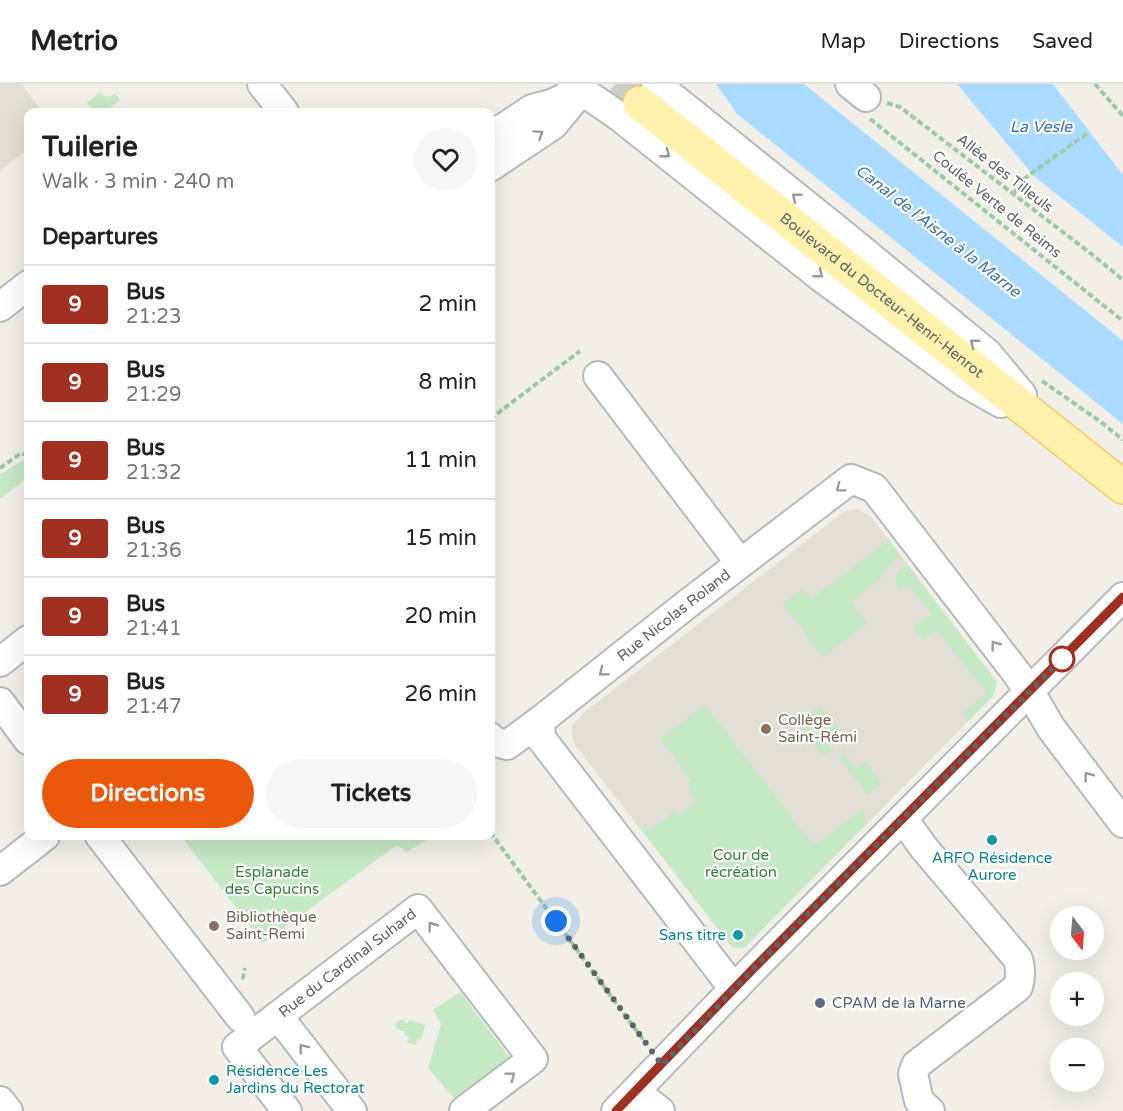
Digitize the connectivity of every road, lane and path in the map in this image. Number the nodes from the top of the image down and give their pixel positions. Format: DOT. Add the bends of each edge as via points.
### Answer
graph roads {
  1 [pos="262,84"];
  2 [pos="1095,84"];
  3 [pos="582,86"];
  4 [pos="648,94"];
  5 [pos="860,98"];
  6 [pos="281,108"];
  7 [pos="1123,116"];
  8 [pos="1089,132"];
  9 [pos="495,134"];
  10 [pos="495,164"];
  11 [pos="1013,194"];
  12 [pos="1123,280"];
  13 [pos="24,288"];
  14 [pos="0,307"];
  15 [pos="1123,321"];
  16 [pos="580,351"];
  17 [pos="1033,375"];
  18 [pos="598,376"];
  19 [pos="495,415"];
  20 [pos="1054,434"];
  21 [pos="1123,440"];
  22 [pos="24,454"];
  23 [pos="0,468"];
  24 [pos="1123,487"];
  25 [pos="740,563"];
  26 [pos="1123,597"];
  27 [pos="24,643"];
  28 [pos="0,662"];
  29 [pos="1030,692"];
  30 [pos="0,702"];
  31 [pos="541,720"];
  32 [pos="24,735"];
  33 [pos="495,742"];
  34 [pos="903,819"];
  35 [pos="1123,823"];
  36 [pos="495,839"];
  37 [pos="40,840"];
  38 [pos="103,840"];
  39 [pos="0,871"];
  40 [pos="245,968"];
  41 [pos="249,986"];
  42 [pos="734,989"];
  43 [pos="278,1016"];
  44 [pos="240,1017"];
  45 [pos="662,1065"];
  46 [pos="0,1101"];
  47 [pos="626,1101"];
  48 [pos="8,1111"];
  49 [pos="287,1111"];
  50 [pos="352,1111"];
  51 [pos="464,1111"];
  52 [pos="660,1111"];
  53 [pos="930,1111"];
  1 -- 6 [label="street"];
  2 -- 7 [label="path"];
  3 -- 9 [label="street" via="551,104 532,109"];
  10 -- 3 [label="street, one-way" via="553,125"];
  3 -- 20 [label="street, one-way" via="822,278 964,382"];
  4 -- 20 [label="main road, Boulevard du Docteur-Henri-Henrot"];
  5 -- 11 [label="path, Allée des Tilleuls" via="900,107"];
  5 -- 15 [label="path, Coulée Verte de Reims"];
  8 -- 11 [label="path" via="1025,178"];
  11 -- 12 [label="path, Allée des Tilleuls"];
  13 -- 14 [label="street"];
  16 -- 19 [label="path"];
  17 -- 21 [label="path"];
  18 -- 25 [label="street"];
  20 -- 24 [label="main road, Boulevard du Docteur-Henri-Henrot"];
  22 -- 23 [label="path"];
  29 -- 25 [label="street, Rue Nicolas Roland, one-way" via="874,488 850,479"];
  25 -- 31 [label="street, Rue Nicolas Roland, one-way"];
  26 -- 29 [label="street"];
  27 -- 28 [label="street"];
  29 -- 34 [label="street"];
  35 -- 29 [label="street, one-way" via="1051,728"];
  30 -- 32 [label="street"];
  31 -- 33 [label="street, Rue Nicolas Roland" via="507,745"];
  31 -- 42 [label="street" via="540,737"];
  34 -- 42 [label="street"];
  34 -- 53 [label="street" via="1018,959 1021,968 1018,987 916,1065 913,1074 919,1101"];
  36 -- 45 [label="path"];
  37 -- 39 [label="street"];
  38 -- 44 [label="street"];
  40 -- 41 [label="path" via="243,978"];
  42 -- 45 [label="street"];
  43 -- 49 [label="street, Rue du Cardinal Suhard" via="237,1047"];
  50 -- 43 [label="street, one-way"];
  51 -- 43 [label="street, Rue du Cardinal Suhard, one-way" via="533,1059 418,909"];
  45 -- 47 [label="street"];
  46 -- 48 [label="street"];
  47 -- 52 [label="street"];
}
